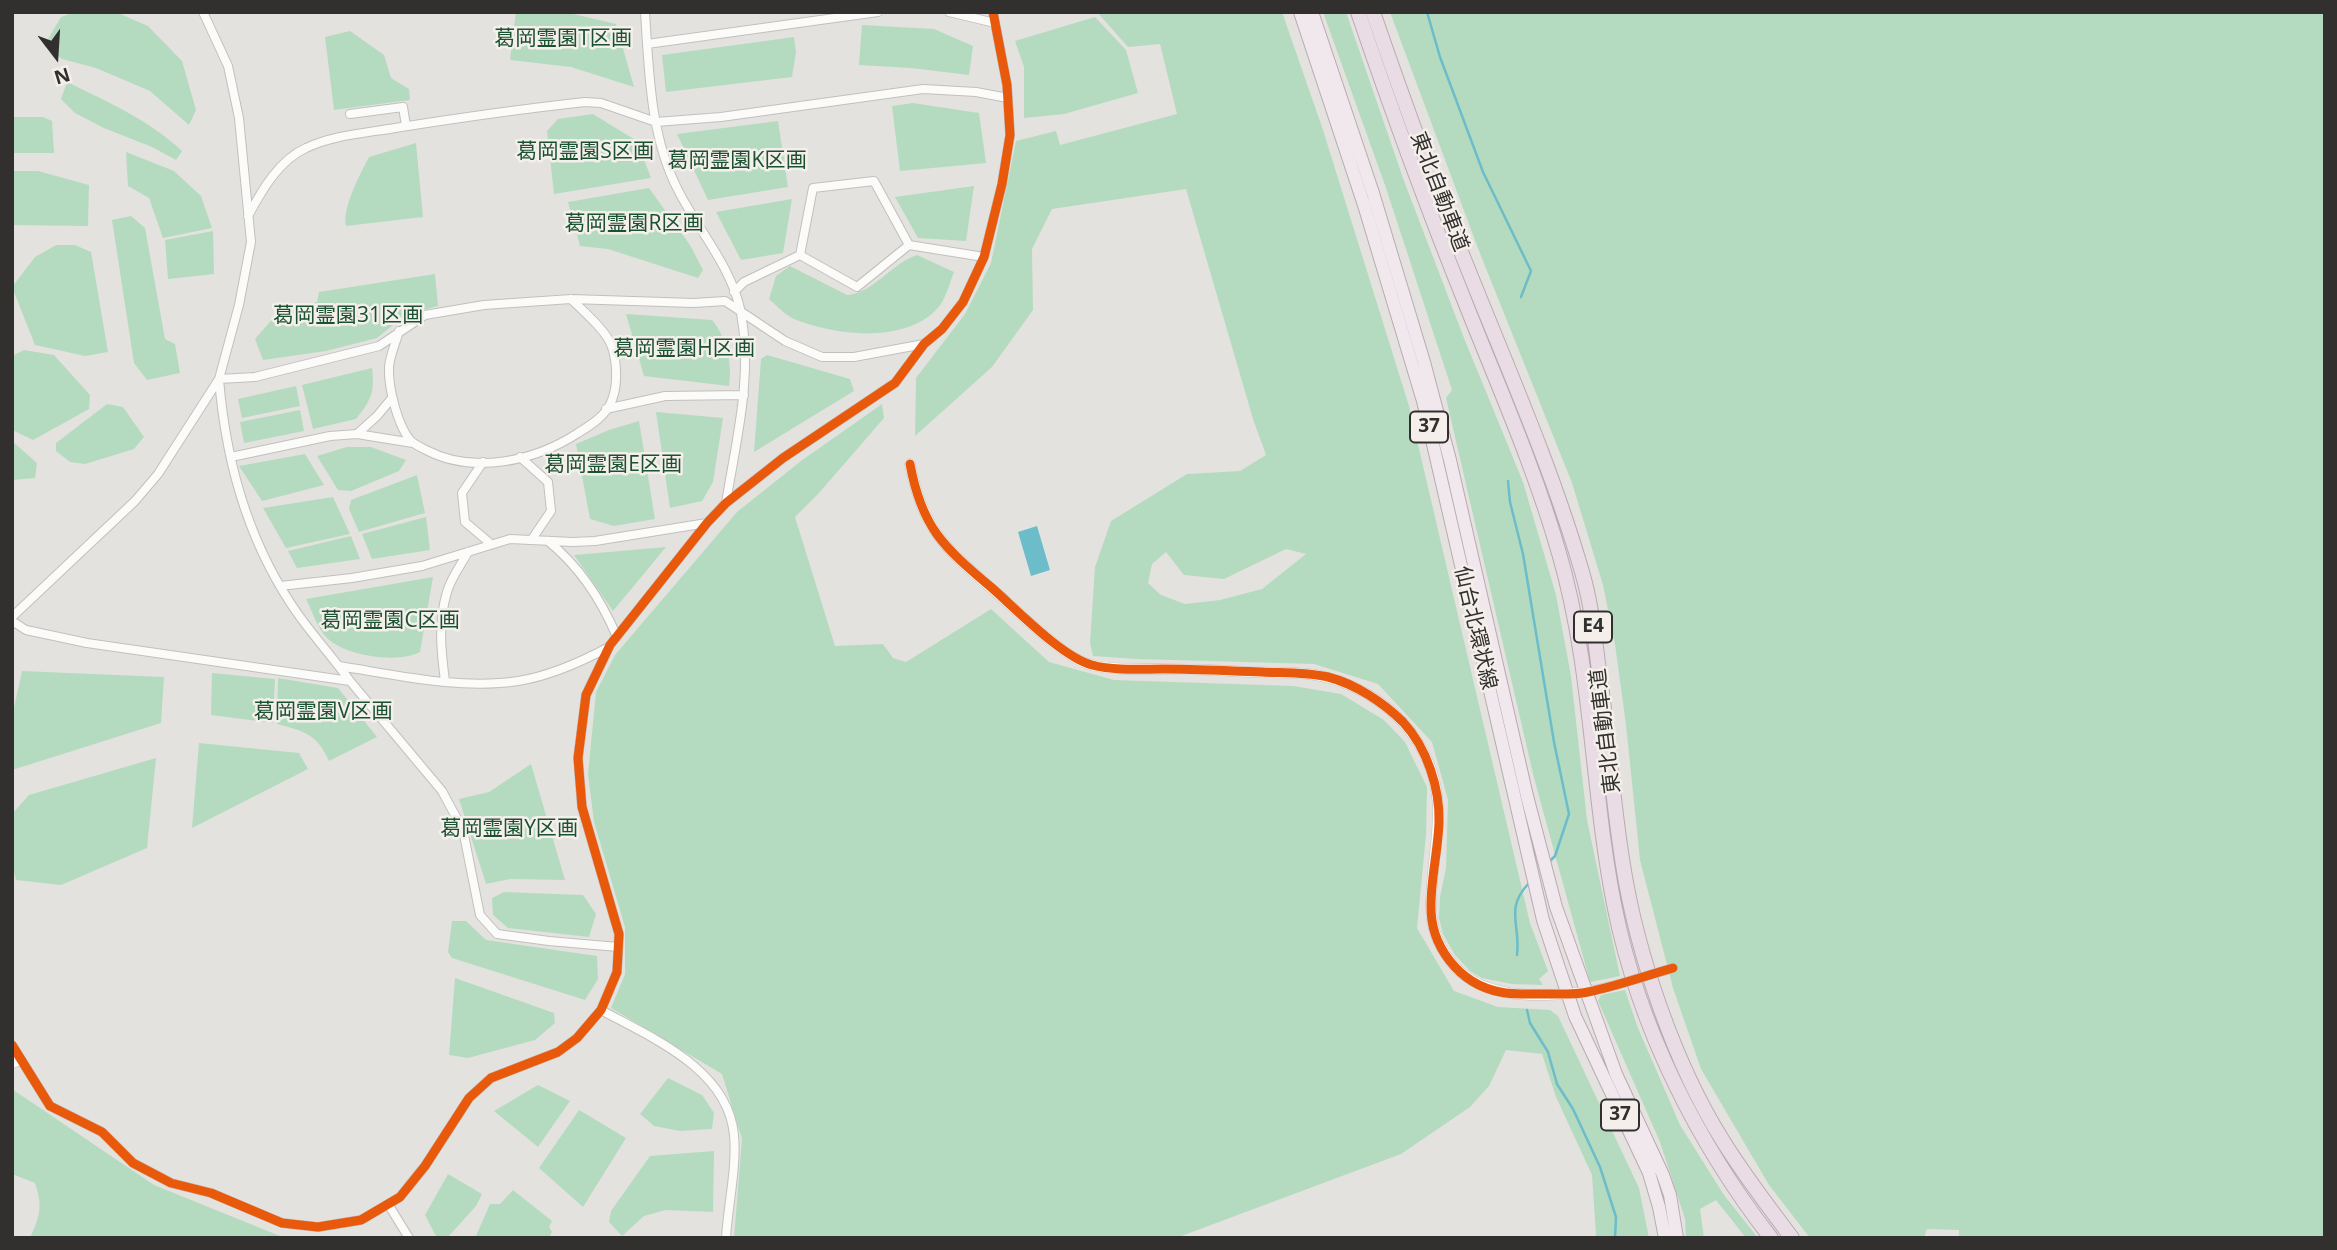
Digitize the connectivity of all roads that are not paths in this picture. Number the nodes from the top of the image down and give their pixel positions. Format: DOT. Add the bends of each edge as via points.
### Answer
graph roads {
  1 [pos="202,12"];
  2 [pos="645,12"];
  3 [pos="878,12"];
  4 [pos="949,12"];
  5 [pos="993,12"];
  6 [pos="1300,12"];
  7 [pos="1312,12"];
  8 [pos="1358,12"];
  9 [pos="1373,12"];
  10 [pos="995,23"];
  11 [pos="647,44"];
  12 [pos="1008,98"];
  13 [pos="350,114"];
  14 [pos="656,122"];
  15 [pos="406,127"];
  16 [pos="248,216"];
  17 [pos="909,245"];
  18 [pos="800,255"];
  19 [pos="984,257"];
  20 [pos="734,292"];
  21 [pos="571,299"];
  22 [pos="741,312"];
  23 [pos="399,331"];
  24 [pos="924,344"];
  25 [pos="219,379"];
  26 [pos="744,395"];
  27 [pos="392,398"];
  28 [pos="607,409"];
  29 [pos="357,434"];
  30 [pos="413,443"];
  31 [pos="231,457"];
  32 [pos="520,457"];
  33 [pos="483,462"];
  34 [pos="910,464"];
  35 [pos="726,503"];
  36 [pos="708,523"];
  37 [pos="532,539"];
  38 [pos="548,541"];
  39 [pos="491,544"];
  40 [pos="468,552"];
  41 [pos="280,586"];
  42 [pos="12,619"];
  43 [pos="617,637"];
  44 [pos="610,647"];
  45 [pos="340,666"];
  46 [pos="350,681"];
  47 [pos="445,681"];
  48 [pos="618,947"];
  49 [pos="1673,968"];
  50 [pos="1586,992"];
  51 [pos="1568,994"];
  52 [pos="601,1010"];
  53 [pos="12,1045"];
  54 [pos="16,1061"];
  55 [pos="388,1204"];
  56 [pos="409,1238"];
  57 [pos="726,1238"];
  58 [pos="1665,1238"];
  59 [pos="1678,1238"];
  60 [pos="1771,1238"];
  61 [pos="1792,1238"];
  1 -- 16 [label="street" via="228,66 239,118"];
  2 -- 11 [label="street"];
  3 -- 11 [label="street"];
  4 -- 10 [label="street"];
  5 -- 10 [label="street"];
  6 -- 51 [label="main road, 仙台北環状線 / 37" via="1423,401 1543,920"];
  7 -- 50 [label="main road, 仙台北環状線 / 37" via="1424,362 1556,908"];
  8 -- 60 [label="highway, 東北自動車道 / E4" via="1560,555 1580,642 1615,910 1640,997 1656,1041 1700,1130"];
  9 -- 61 [label="highway, 東北自動車道 / E4" via="1452,231 1541,446 1580,565 1596,643 1623,866 1654,987 1709,1115"];
  10 -- 12 [label="street"];
  11 -- 14 [label="street"];
  12 -- 14 [label="street" via="923,89"];
  12 -- 19 [label="street" via="1010,135"];
  13 -- 15 [label="street" via="403,107"];
  14 -- 15 [label="street" via="585,102"];
  14 -- 20 [label="street" via="677,189"];
  15 -- 16 [label="street" via="306,148 281,166"];
  16 -- 25 [label="street" via="248,261"];
  17 -- 18 [label="street" via="857,287"];
  17 -- 18 [label="street" via="874,181 869,181 813,188"];
  17 -- 19 [label="street"];
  18 -- 20 [label="street" via="744,282"];
  19 -- 24 [label="street" via="963,302 942,330"];
  20 -- 22 [label="street"];
  21 -- 22 [label="street" via="725,301"];
  21 -- 23 [label="street" via="484,305 425,316"];
  21 -- 28 [label="street" via="612,346 616,377"];
  22 -- 24 [label="street" via="785,341 822,357 854,357"];
  22 -- 26 [label="street"];
  23 -- 25 [label="street" via="379,346 346,356 255,377"];
  23 -- 27 [label="street" via="389,366"];
  24 -- 35 [label="street" via="895,383 783,458"];
  25 -- 31 [label="street"];
  25 -- 42 [label="street" via="158,474 135,501"];
  26 -- 28 [label="street" via="665,397"];
  26 -- 35 [label="street"];
  27 -- 29 [label="street"];
  27 -- 30 [label="street"];
  28 -- 32 [label="street" via="568,440"];
  29 -- 30 [label="street"];
  29 -- 31 [label="street"];
  30 -- 33 [label="street" via="465,463"];
  31 -- 41 [label="street" via="248,521"];
  32 -- 33 [label="street"];
  32 -- 37 [label="street" via="548,482 551,511"];
  33 -- 39 [label="street" via="462,493 465,522"];
  34 -- 51 [label="street" via="915,493 935,535 1066,652 1084,662 1128,669 1326,677 1364,692 1394,713 1425,755 1437,794 1439,822 1431,905 1439,944 1454,968 1479,985 1499,992"];
  35 -- 36 [label="street"];
  36 -- 38 [label="street" via="617,539"];
  36 -- 43 [label="street"];
  37 -- 38 [label="street"];
  37 -- 39 [label="street"];
  38 -- 43 [label="street" via="589,583"];
  39 -- 40 [label="street"];
  40 -- 41 [label="street" via="386,573"];
  40 -- 47 [label="street" via="447,590 443,610"];
  41 -- 45 [label="street"];
  42 -- 46 [label="street" via="26,630 87,643"];
  43 -- 44 [label="street"];
  44 -- 47 [label="street" via="520,681"];
  44 -- 48 [label="street" via="586,695 578,758 582,807 619,934"];
  45 -- 46 [label="street"];
  45 -- 47 [label="street"];
  46 -- 48 [label="street" via="442,791 463,830 480,915 496,934"];
  48 -- 52 [label="street" via="617,972"];
  49 -- 50 [label="street, bridge"];
  50 -- 51 [label="street"];
  50 -- 59 [label="main road, 仙台北環状線 / 37" via="1616,1074 1663,1175"];
  51 -- 58 [label="main road, 仙台北環状線 / 37" via="1601,1076 1649,1174"];
  52 -- 55 [label="street" via="558,1052 491,1077 469,1098 400,1197"];
  52 -- 57 [label="street" via="686,1060 713,1083 723,1099 734,1138"];
  53 -- 54 [label="street"];
  54 -- 55 [label="street" via="50,1106 102,1132 133,1163 171,1183 211,1193 282,1223 318,1227 361,1220"];
  55 -- 56 [label="street"];
}
